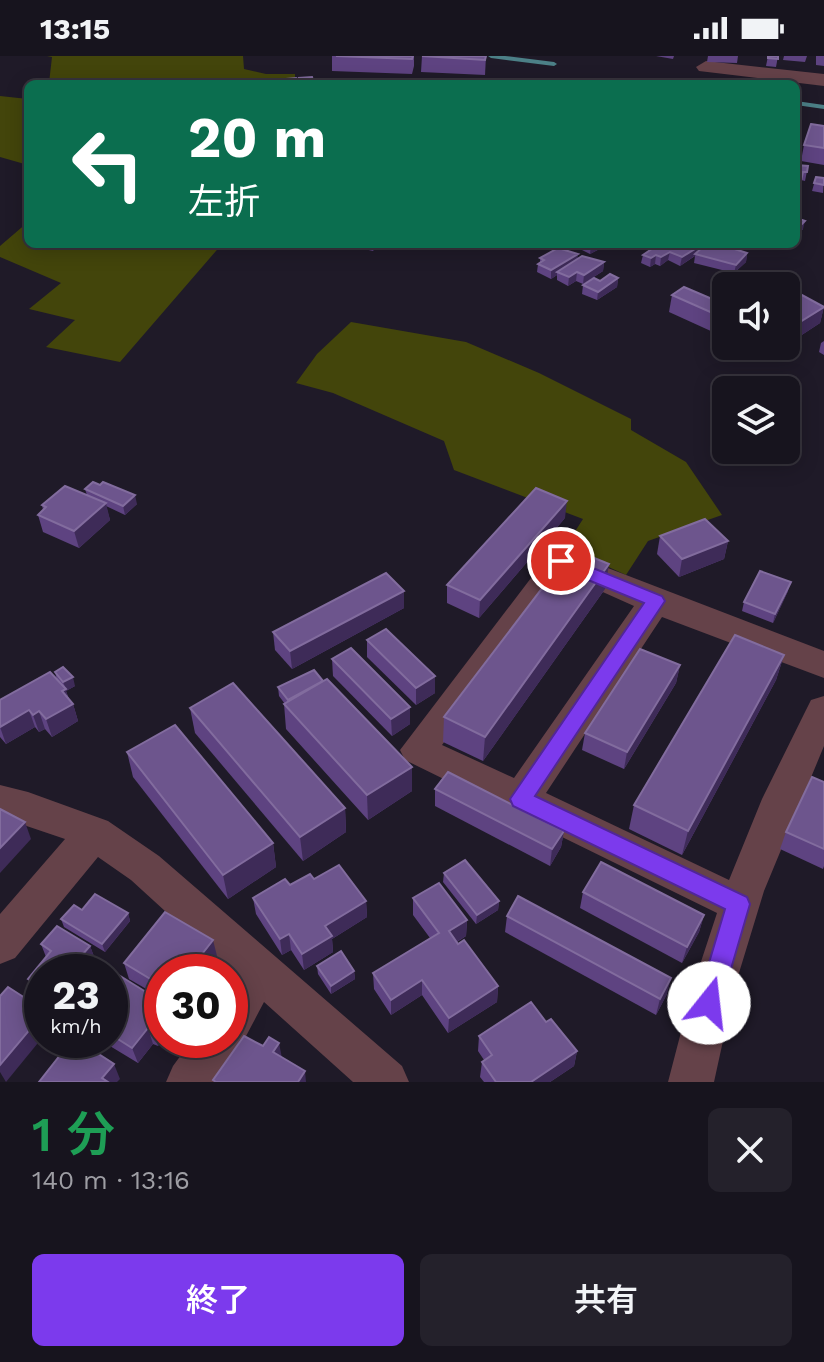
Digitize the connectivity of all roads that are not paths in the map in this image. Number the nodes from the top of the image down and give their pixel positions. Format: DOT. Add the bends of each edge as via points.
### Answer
graph roads {
  1 [pos="706,67"];
  2 [pos="824,80"];
  3 [pos="655,601"];
  4 [pos="824,665"];
  5 [pos="824,710"];
  6 [pos="521,799"];
  7 [pos="0,801"];
  8 [pos="94,833"];
  9 [pos="738,904"];
  10 [pos="0,945"];
  11 [pos="258,971"];
  12 [pos="248,990"];
  13 [pos="206,1058"];
  14 [pos="189,1082"];
  15 [pos="386,1082"];
  16 [pos="691,1082"];
  1 -- 2 [label="street"];
  3 -- 4 [label="street"];
  3 -- 6 [label="street"];
  3 -- 6 [label="street" via="561,561 418,750"];
  5 -- 9 [label="street"];
  6 -- 9 [label="street"];
  7 -- 8 [label="street"];
  8 -- 10 [label="street"];
  8 -- 11 [label="street" via="145,868"];
  9 -- 16 [label="street"];
  11 -- 12 [label="street"];
  11 -- 15 [label="street"];
  13 -- 14 [label="street"];
}
